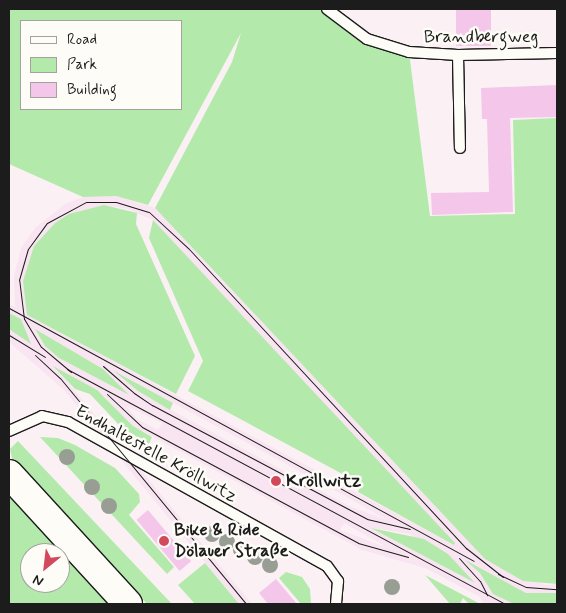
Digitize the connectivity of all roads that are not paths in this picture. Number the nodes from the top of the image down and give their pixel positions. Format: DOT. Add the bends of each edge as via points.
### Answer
graph roads {
  1 [pos="327,9"];
  2 [pos="557,53"];
  3 [pos="458,55"];
  4 [pos="460,148"];
  5 [pos="9,431"];
  6 [pos="9,474"];
  7 [pos="128,604"];
  8 [pos="336,604"];
  1 -- 3 [label="lane, Brandbergweg" via="367,39 409,52"];
  2 -- 3 [label="lane, Brandbergweg"];
  3 -- 4 [label="lane"];
  5 -- 8 [label="lane, Endhaltestelle Kröllwitz" via="42,416 68,422 327,566 338,581"];
  6 -- 7 [label="main road"];
}
